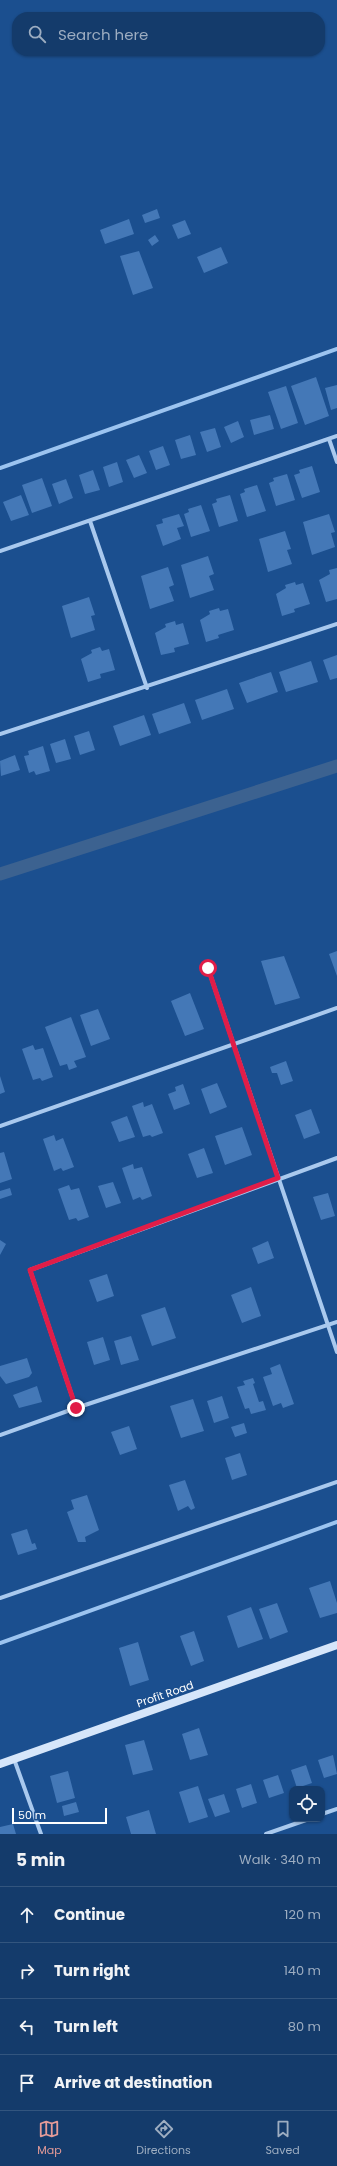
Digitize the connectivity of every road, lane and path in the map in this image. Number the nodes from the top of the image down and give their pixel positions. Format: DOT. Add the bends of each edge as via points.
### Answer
graph roads {
  1 [pos="337,436"];
  2 [pos="329,439"];
  3 [pos="337,462"];
  4 [pos="90,520"];
  5 [pos="0,551"];
  6 [pos="337,624"];
  7 [pos="147,688"];
  8 [pos="0,734"];
  9 [pos="208,968"];
  10 [pos="337,1008"];
  11 [pos="234,1044"];
  12 [pos="0,1126"];
  13 [pos="337,1158"];
  14 [pos="278,1178"];
  15 [pos="337,1322"];
  16 [pos="327,1325"];
  17 [pos="337,1352"];
  18 [pos="76,1408"];
  19 [pos="0,1435"];
  20 [pos="337,1482"];
  21 [pos="0,1598"];
  22 [pos="337,1645"];
  23 [pos="14,1759"];
  24 [pos="0,1764"];
  25 [pos="337,1809"];
  26 [pos="325,1813"];
  27 [pos="300,1822"];
  28 [pos="41,1834"];
  29 [pos="266,1834"];
  1 -- 2 [label="street"];
  2 -- 3 [label="street"];
  2 -- 4 [label="street"];
  4 -- 5 [label="street"];
  4 -- 7 [label="street"];
  6 -- 7 [label="street"];
  7 -- 8 [label="street"];
  9 -- 11 [label="street"];
  10 -- 11 [label="street"];
  11 -- 12 [label="street"];
  11 -- 14 [label="street"];
  13 -- 14 [label="street"];
  14 -- 16 [label="street"];
  14 -- 18 [label="street" via="30,1270"];
  15 -- 16 [label="street"];
  16 -- 17 [label="street"];
  16 -- 18 [label="street"];
  18 -- 19 [label="street"];
  20 -- 21 [label="street"];
  22 -- 23 [label="street, Profit Road"];
  23 -- 24 [label="street, Profit Road"];
  23 -- 28 [label="street"];
  25 -- 26 [label="street"];
  27 -- 29 [label="street"];
}
